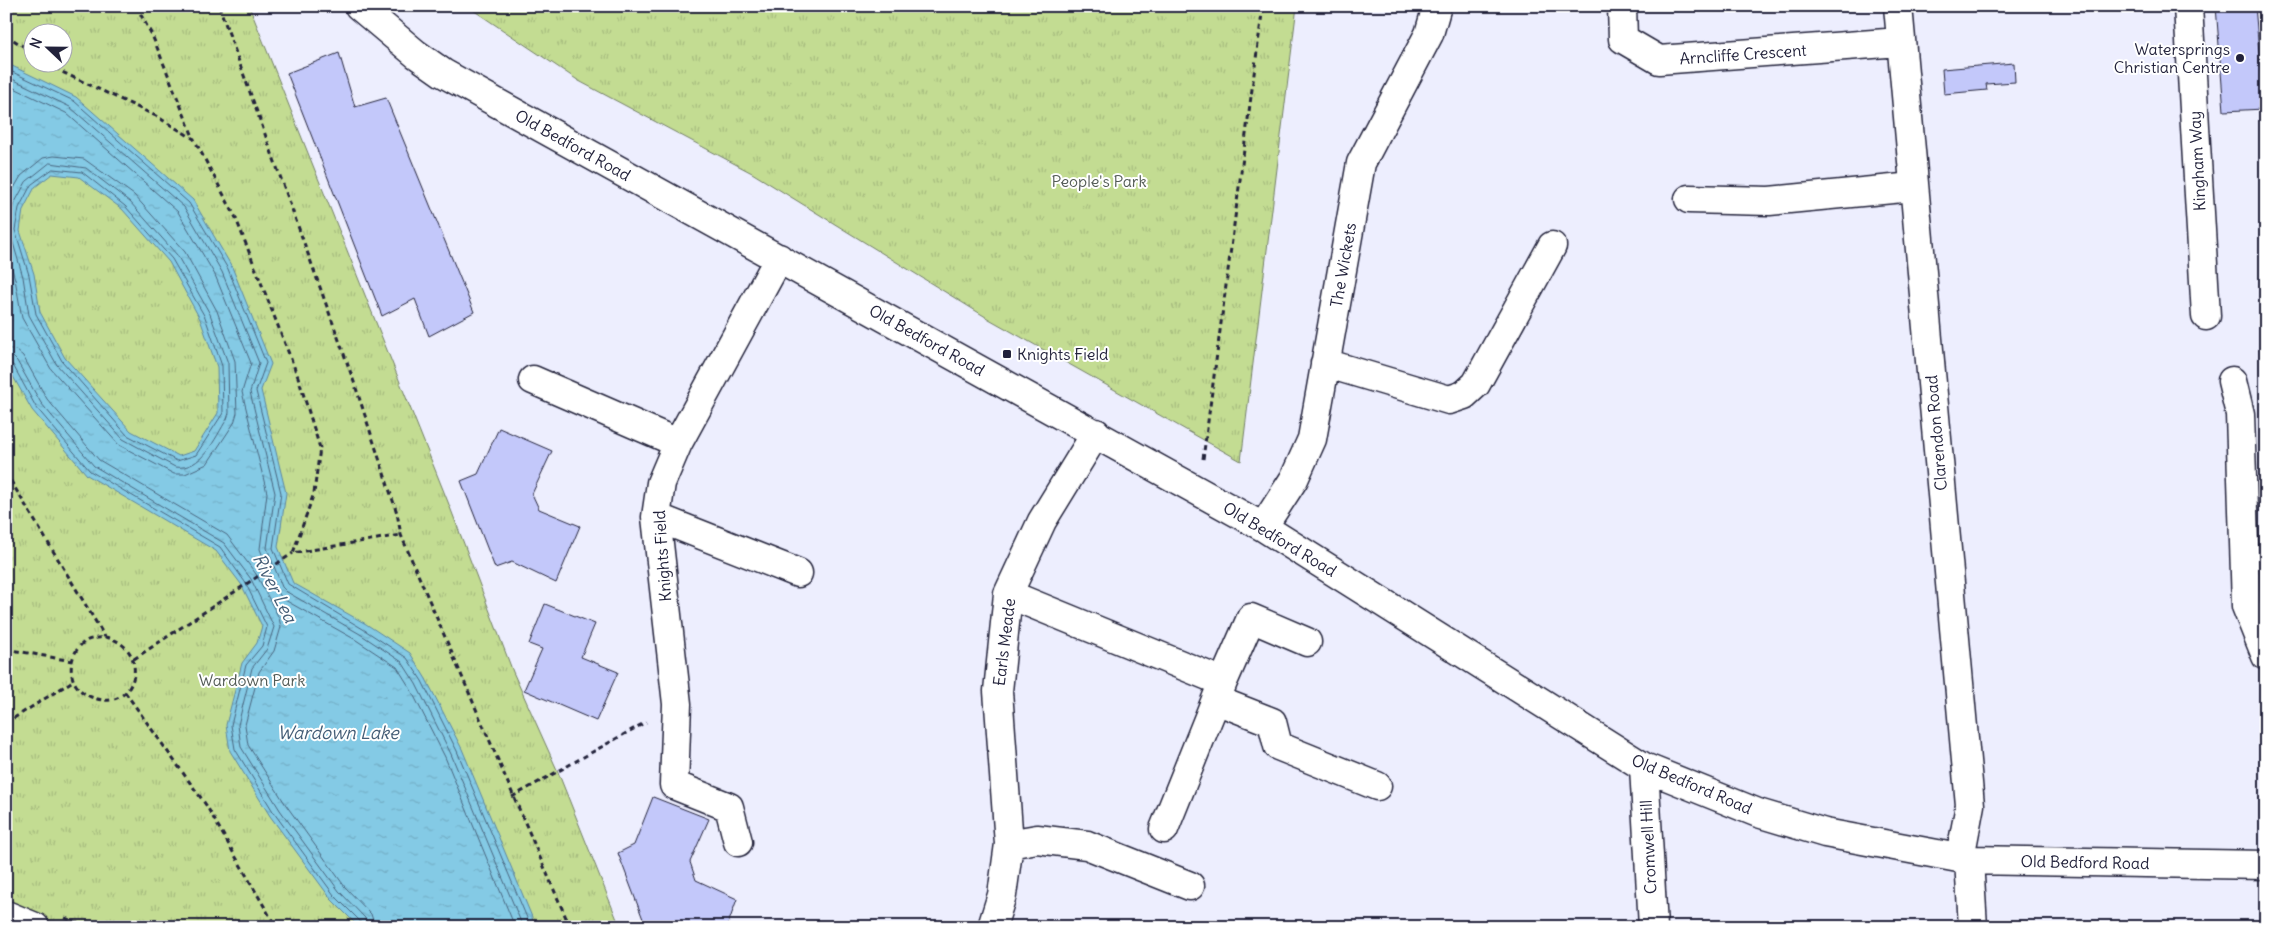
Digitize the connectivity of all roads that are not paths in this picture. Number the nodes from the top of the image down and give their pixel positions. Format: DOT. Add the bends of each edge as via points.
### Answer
graph roads {
  1 [pos="359,6"];
  2 [pos="1437,6"];
  3 [pos="1622,6"];
  4 [pos="1898,6"];
  5 [pos="2188,6"];
  6 [pos="1900,42"];
  7 [pos="1914,187"];
  8 [pos="1689,199"];
  9 [pos="1552,246"];
  10 [pos="779,258"];
  11 [pos="2206,316"];
  12 [pos="1325,363"];
  13 [pos="533,380"];
  14 [pos="2232,381"];
  15 [pos="1096,433"];
  16 [pos="678,442"];
  17 [pos="656,517"];
  18 [pos="1263,527"];
  19 [pos="798,573"];
  20 [pos="1008,594"];
  21 [pos="1307,642"];
  22 [pos="2266,656"];
  23 [pos="1219,691"];
  24 [pos="1644,767"];
  25 [pos="1377,786"];
  26 [pos="1164,829"];
  27 [pos="738,842"];
  28 [pos="1010,844"];
  29 [pos="1964,859"];
  30 [pos="2266,864"];
  31 [pos="1190,886"];
  32 [pos="992,927"];
  33 [pos="1653,927"];
  34 [pos="1973,927"];
  1 -- 10 [label="street, Old Bedford Road" via="443,73"];
  2 -- 12 [label="street, The Wickets" via="1430,34 1361,163"];
  3 -- 6 [label="street, Arncliffe Crescent" via="1623,39 1659,60"];
  4 -- 6 [label="street, Clarendon Road"];
  5 -- 11 [label="street, Kingham Way"];
  6 -- 7 [label="street, Clarendon Road"];
  7 -- 8 [label="street" via="1769,201"];
  7 -- 29 [label="street, Clarendon Road" via="1970,805"];
  9 -- 12 [label="street" via="1476,384 1464,396 1449,400"];
  10 -- 15 [label="street, Old Bedford Road"];
  10 -- 16 [label="street, Knights Field"];
  12 -- 18 [label="street, The Wickets" via="1312,438 1294,479"];
  13 -- 16 [label="street"];
  14 -- 22 [label="street" via="2240,414 2246,606"];
  15 -- 18 [label="street, Old Bedford Road"];
  15 -- 20 [label="street, Earls Meade" via="1042,521"];
  16 -- 17 [label="street, Knights Field" via="661,483"];
  17 -- 19 [label="street"];
  17 -- 27 [label="street, Knights Field" via="677,704 674,785 729,807"];
  18 -- 24 [label="street, Old Bedford Road"];
  20 -- 23 [label="street"];
  20 -- 28 [label="street, Earls Meade" via="998,691"];
  21 -- 23 [label="street" via="1250,618"];
  23 -- 25 [label="street" via="1272,722 1278,746"];
  23 -- 26 [label="street"];
  24 -- 29 [label="street, Old Bedford Road" via="1758,812 1825,834"];
  24 -- 33 [label="street, Cromwell Hill"];
  28 -- 31 [label="street" via="1037,839 1087,845"];
  28 -- 32 [label="street, Earls Meade" via="1002,895"];
  29 -- 30 [label="street, Old Bedford Road"];
  29 -- 34 [label="street, Clarendon Road"];
}
